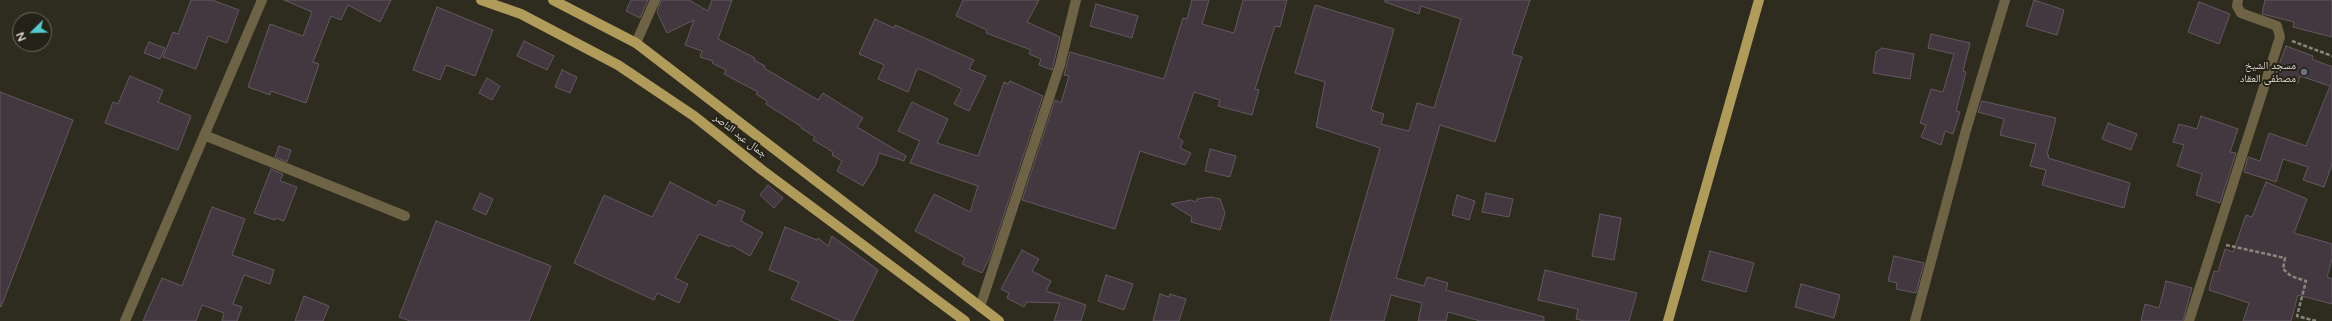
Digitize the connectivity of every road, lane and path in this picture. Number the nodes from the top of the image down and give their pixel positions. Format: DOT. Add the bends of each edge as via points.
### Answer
graph roads {
  1 [pos="262,0"];
  2 [pos="481,0"];
  3 [pos="553,0"];
  4 [pos="655,0"];
  5 [pos="1076,0"];
  6 [pos="1758,0"];
  7 [pos="2005,0"];
  8 [pos="2238,0"];
  9 [pos="2280,36"];
  10 [pos="636,44"];
  11 [pos="2332,56"];
  12 [pos="204,135"];
  13 [pos="405,216"];
  14 [pos="2213,242"];
  15 [pos="980,307"];
  16 [pos="125,321"];
  17 [pos="965,321"];
  18 [pos="999,321"];
  19 [pos="1668,321"];
  20 [pos="1915,321"];
  21 [pos="2189,321"];
  22 [pos="2316,321"];
  1 -- 12 [label="street"];
  2 -- 17 [label="main road, جمال عبد الناصر" via="520,14 618,65 694,116 762,170"];
  3 -- 10 [label="main road, جمال عبد الناصر"];
  4 -- 10 [label="street"];
  5 -- 15 [label="street" via="1060,65"];
  6 -- 19 [label="main road"];
  7 -- 20 [label="street" via="1966,130"];
  8 -- 9 [label="street" via="2237,6 2241,13 2277,26"];
  9 -- 11 [label="path"];
  9 -- 14 [label="street"];
  10 -- 15 [label="main road, جمال عبد الناصر"];
  12 -- 13 [label="street"];
  12 -- 16 [label="street"];
  14 -- 21 [label="street"];
  14 -- 22 [label="path" via="2285,258 2283,269 2291,276 2306,281 2297,316"];
  15 -- 18 [label="main road, جمال عبد الناصر"];
}
